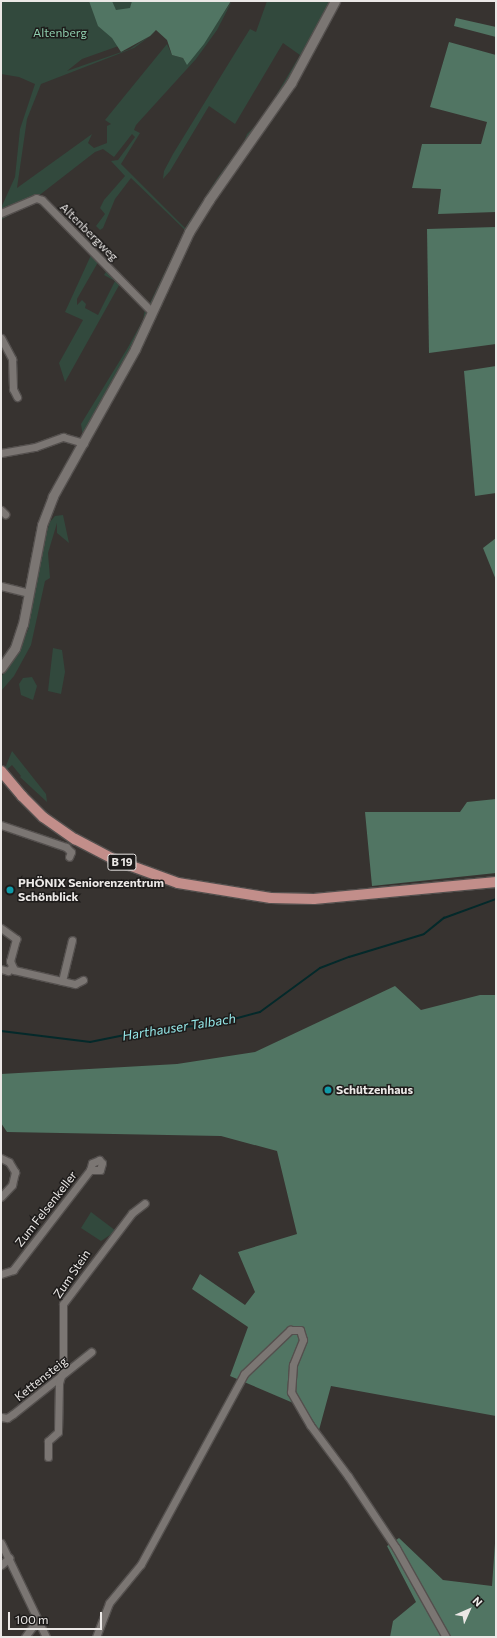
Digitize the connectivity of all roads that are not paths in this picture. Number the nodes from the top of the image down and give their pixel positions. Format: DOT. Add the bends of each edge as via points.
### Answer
graph roads {
  1 [pos="335,1"];
  2 [pos="1,213"];
  3 [pos="152,312"];
  4 [pos="1,338"];
  5 [pos="17,397"];
  6 [pos="84,443"];
  7 [pos="1,453"];
  8 [pos="1,586"];
  9 [pos="29,593"];
  10 [pos="1,668"];
  11 [pos="1,770"];
  12 [pos="1,825"];
  13 [pos="69,857"];
  14 [pos="496,882"];
  15 [pos="1,928"];
  16 [pos="72,940"];
  17 [pos="12,967"];
  18 [pos="1,969"];
  19 [pos="83,980"];
  20 [pos="62,981"];
  21 [pos="1,1158"];
  22 [pos="90,1170"];
  23 [pos="1,1197"];
  24 [pos="145,1203"];
  25 [pos="1,1274"];
  26 [pos="1,1281"];
  27 [pos="91,1352"];
  28 [pos="61,1376"];
  29 [pos="1,1417"];
  30 [pos="48,1458"];
  31 [pos="1,1543"];
  32 [pos="9,1558"];
  33 [pos="1,1566"];
  34 [pos="40,1623"];
  35 [pos="24,1637"];
  36 [pos="46,1637"];
  37 [pos="96,1637"];
  38 [pos="446,1637"];
  1 -- 3 [label="street" via="291,83 189,232"];
  2 -- 3 [label="street, Altenbergweg" via="36,198 42,200"];
  3 -- 6 [label="street"];
  4 -- 5 [label="street" via="12,359 13,389"];
  6 -- 7 [label="street" via="63,437 35,447"];
  6 -- 9 [label="street" via="45,513"];
  8 -- 9 [label="street"];
  9 -- 10 [label="street" via="18,640"];
  11 -- 14 [label="main road, B 19" via="43,817 75,839 115,860 178,882 271,898 314,899"];
  12 -- 13 [label="street" via="66,847 71,852"];
  15 -- 17 [label="street" via="16,939 10,961"];
  16 -- 20 [label="street"];
  17 -- 18 [label="street" via="8,971"];
  17 -- 20 [label="street" via="19,973"];
  19 -- 20 [label="street" via="75,984"];
  21 -- 23 [label="street" via="9,1162 14,1172 12,1185"];
  22 -- 25 [label="street, Zum Felsenkeller" via="13,1270"];
  24 -- 28 [label="street, Zum Stein" via="132,1213 63,1304"];
  25 -- 26 [label="street"];
  27 -- 28 [label="street, Kettensteig"];
  28 -- 29 [label="street, Kettensteig" via="13,1414 7,1418"];
  28 -- 30 [label="street, Zum Stein" via="58,1432 48,1441"];
  31 -- 32 [label="street"];
  32 -- 33 [label="street"];
  32 -- 34 [label="street"];
  34 -- 35 [label="street" via="33,1626"];
  34 -- 36 [label="street"];
  37 -- 38 [label="street" via="109,1603 141,1564 244,1374 290,1330 300,1330 303,1340 292,1365 291,1392 310,1425 396,1548"];
}
